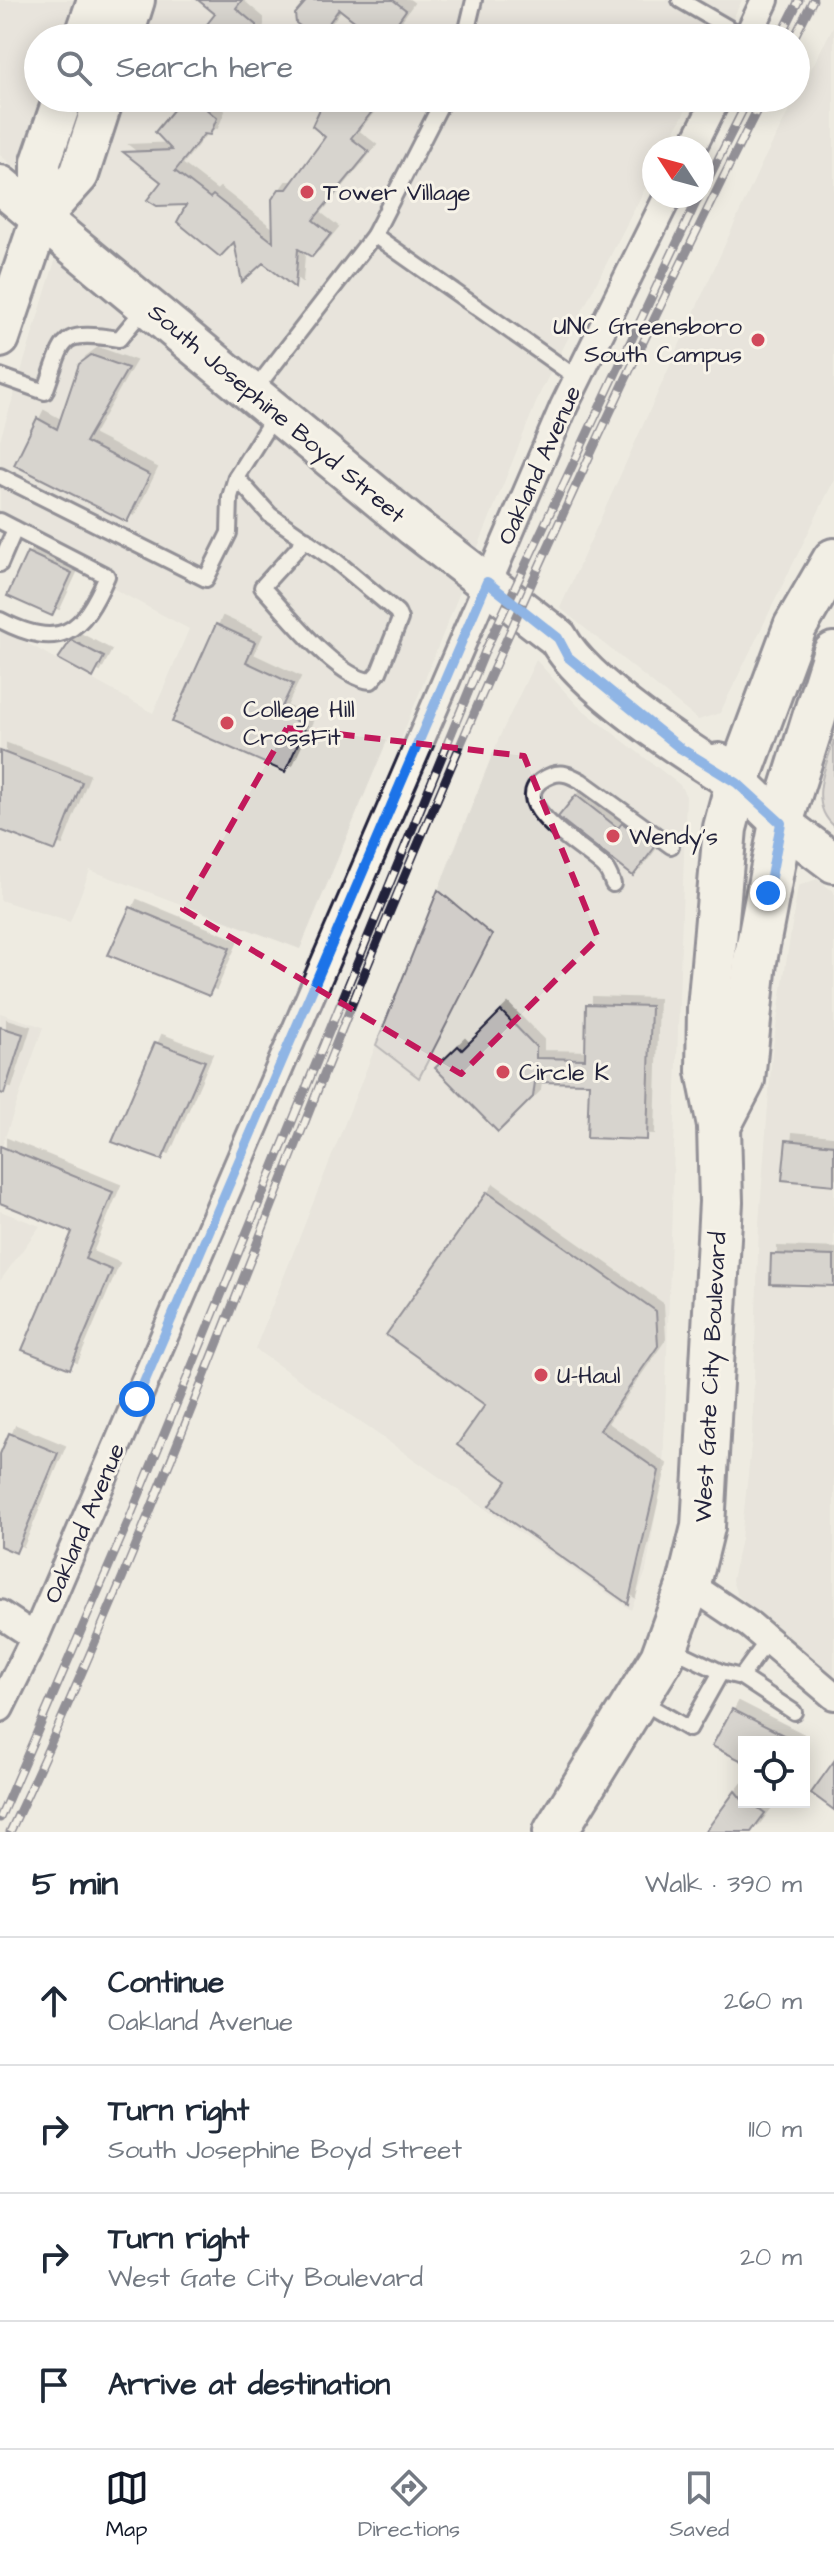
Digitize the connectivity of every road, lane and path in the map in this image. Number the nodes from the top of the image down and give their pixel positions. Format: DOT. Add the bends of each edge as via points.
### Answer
graph roads {
  1 [pos="97,0"];
  2 [pos="135,0"];
  3 [pos="474,0"];
  4 [pos="680,0"];
  5 [pos="765,0"];
  6 [pos="89,24"];
  7 [pos="127,24"];
  8 [pos="468,24"];
  9 [pos="722,24"];
  10 [pos="753,24"];
  11 [pos="58,112"];
  12 [pos="99,112"];
  13 [pos="437,112"];
  14 [pos="710,112"];
  15 [pos="698,136"];
  16 [pos="0,185"];
  17 [pos="662,208"];
  18 [pos="41,217"];
  19 [pos="374,235"];
  20 [pos="147,305"];
  21 [pos="0,338"];
  22 [pos="0,376"];
  23 [pos="577,378"];
  24 [pos="264,402"];
  25 [pos="0,476"];
  26 [pos="236,477"];
  27 [pos="0,521"];
  28 [pos="15,529"];
  29 [pos="306,539"];
  30 [pos="834,560"];
  31 [pos="0,564"];
  32 [pos="487,582"];
  33 [pos="0,620"];
  34 [pos="834,654"];
  35 [pos="737,783"];
  36 [pos="781,823"];
  37 [pos="671,846"];
  38 [pos="834,863"];
  39 [pos="613,884"];
  40 [pos="719,1126"];
  41 [pos="689,1584"];
  42 [pos="0,1614"];
  43 [pos="35,1637"];
  44 [pos="767,1641"];
  45 [pos="666,1646"];
  46 [pos="721,1672"];
  47 [pos="741,1677"];
  48 [pos="834,1696"];
  49 [pos="637,1699"];
  50 [pos="0,1708"];
  51 [pos="794,1712"];
  52 [pos="560,1830"];
  1 -- 6 [label="main road"];
  2 -- 7 [label="main road"];
  3 -- 8 [label="lane"];
  4 -- 9 [label="lane"];
  5 -- 10 [label="street"];
  11 -- 18 [label="main road" via="41,162"];
  12 -- 18 [label="main road" via="79,175"];
  13 -- 19 [label="lane"];
  14 -- 15 [label="street"];
  16 -- 18 [label="main road, South Josephine Boyd Street"];
  17 -- 23 [label="street, Oakland Avenue"];
  18 -- 20 [label="main road, South Josephine Boyd Street"];
  18 -- 21 [label="main road"];
  19 -- 23 [label="lane"];
  19 -- 24 [label="lane"];
  20 -- 22 [label="lane" via="119,339 76,334 63,342 45,392"];
  20 -- 24 [label="main road, South Josephine Boyd Street"];
  23 -- 32 [label="street, Oakland Avenue"];
  24 -- 26 [label="lane"];
  24 -- 32 [label="main road, South Josephine Boyd Street"];
  25 -- 26 [label="lane" via="206,579 229,533"];
  26 -- 29 [label="lane" via="270,515"];
  27 -- 28 [label="lane"];
  28 -- 31 [label="lane"];
  28 -- 33 [label="lane" via="107,576 92,611 67,630 37,636"];
  29 -- 29 [label="lane" via="400,619 371,681 334,662 262,587"];
  30 -- 35 [label="main road, West Gate City Boulevard" via="795,627"];
  32 -- 35 [label="main road, South Josephine Boyd Street" via="558,638 580,643 692,733"];
  32 -- 43 [label="street, Oakland Avenue"];
  34 -- 36 [label="main road, West Gate City Boulevard"];
  35 -- 36 [label="main road, South Josephine Boyd Street"];
  35 -- 40 [label="main road, West Gate City Boulevard" via="725,828 709,1009 708,1071"];
  36 -- 38 [label="main road, South Josephine Boyd Street"];
  36 -- 40 [label="main road, West Gate City Boulevard" via="755,961 743,1080"];
  37 -- 39 [label="lane" via="570,774 550,776 535,797 541,818 606,868"];
  40 -- 41 [label="main road, West Gate City Boulevard" via="721,1202 703,1527"];
  41 -- 44 [label="street"];
  41 -- 45 [label="main road, West Gate City Boulevard"];
  42 -- 43 [label="street"];
  43 -- 50 [label="street, Oakland Avenue"];
  44 -- 47 [label="lane"];
  44 -- 48 [label="street"];
  45 -- 46 [label="lane"];
  45 -- 49 [label="main road, West Gate City Boulevard"];
  46 -- 47 [label="lane"];
  46 -- 49 [label="lane" via="689,1729"];
  47 -- 51 [label="lane"];
  49 -- 52 [label="main road, West Gate City Boulevard"];
}
